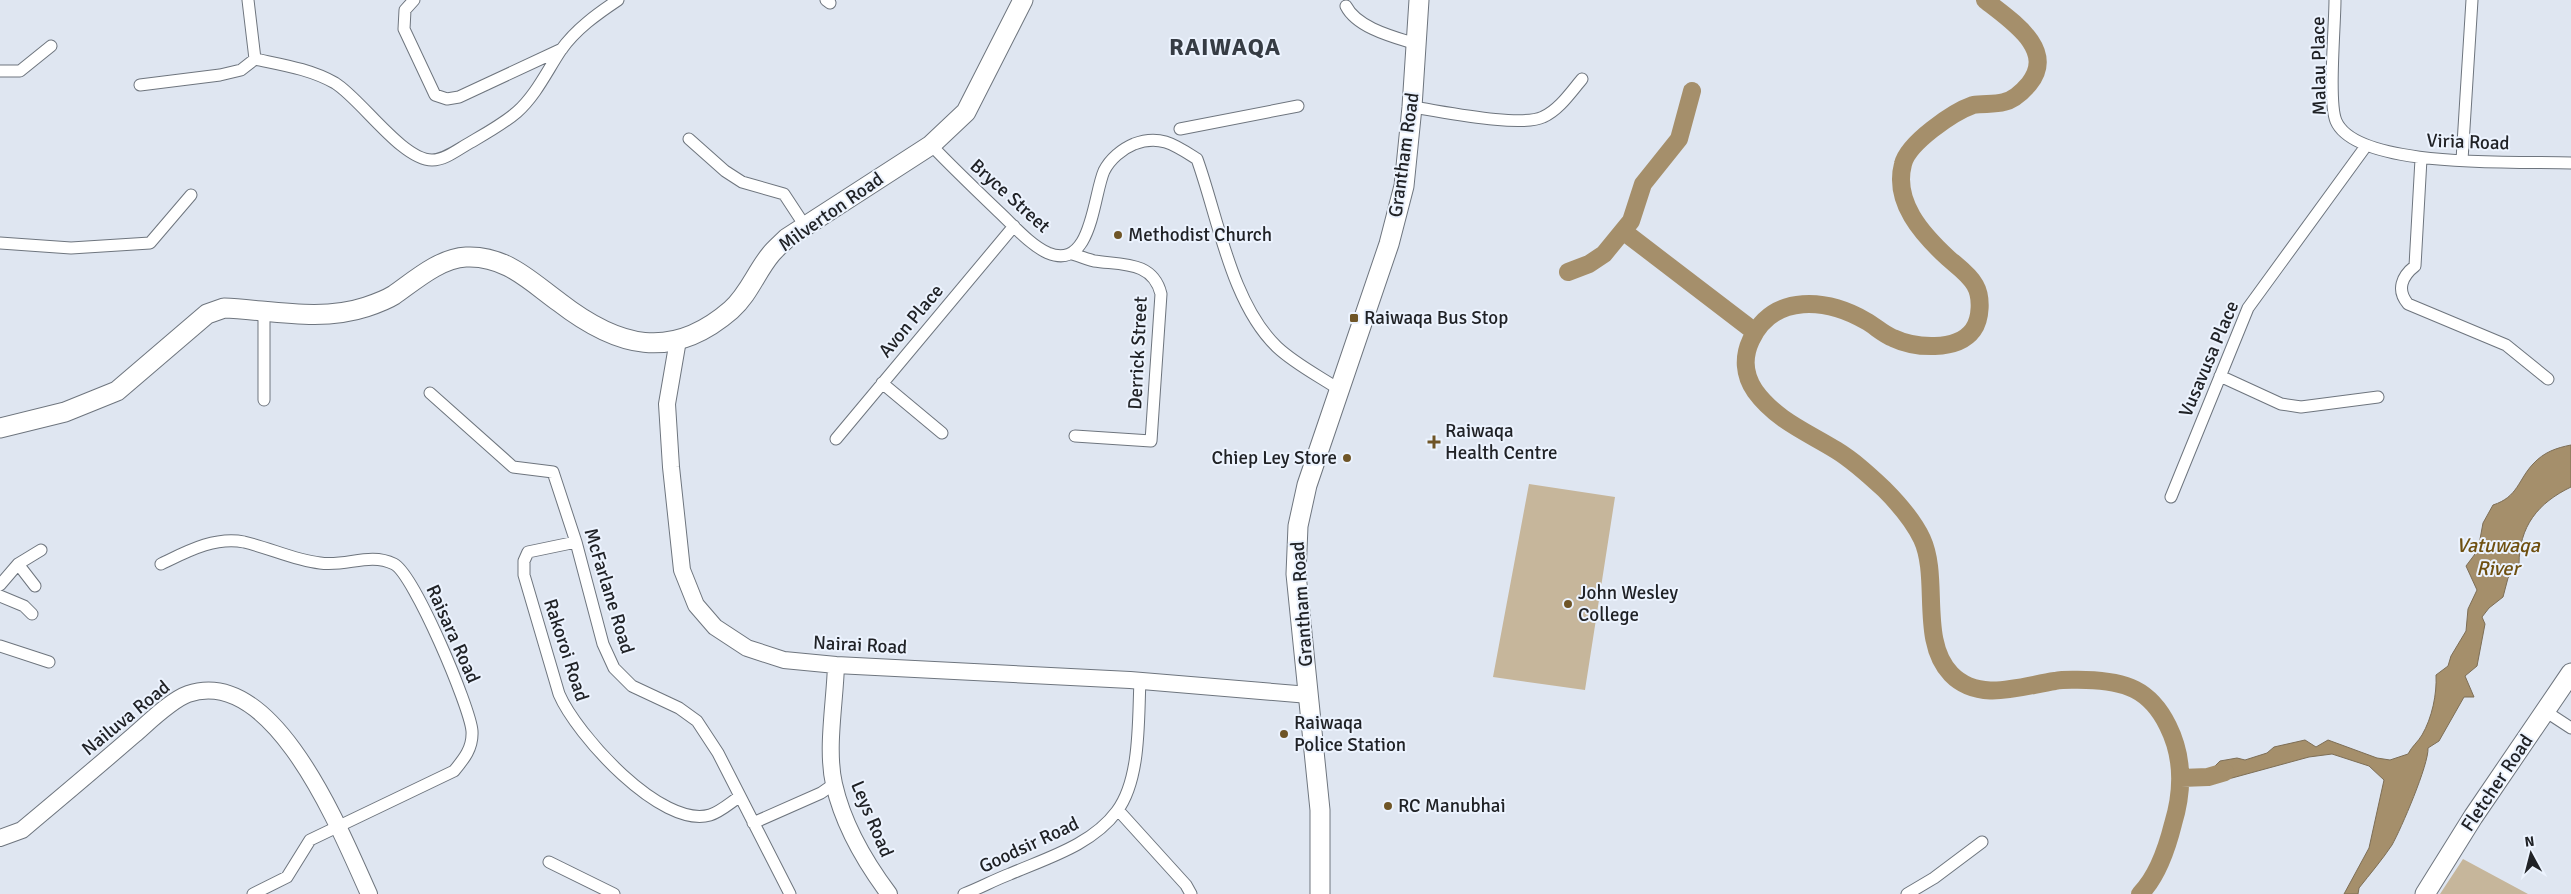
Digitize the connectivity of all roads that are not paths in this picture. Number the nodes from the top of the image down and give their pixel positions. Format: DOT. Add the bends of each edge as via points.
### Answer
graph roads {
  1 [pos="248,0"];
  2 [pos="414,0"];
  3 [pos="618,0"];
  4 [pos="1023,0"];
  5 [pos="1419,0"];
  6 [pos="2335,0"];
  7 [pos="2472,0"];
  8 [pos="1346,6"];
  9 [pos="1416,44"];
  10 [pos="51,46"];
  11 [pos="562,49"];
  12 [pos="255,59"];
  13 [pos="0,72"];
  14 [pos="1582,79"];
  15 [pos="140,85"];
  16 [pos="1298,106"];
  17 [pos="1412,106"];
  18 [pos="1180,129"];
  19 [pos="690,139"];
  20 [pos="931,145"];
  21 [pos="2366,146"];
  22 [pos="2421,159"];
  23 [pos="2462,160"];
  24 [pos="2571,163"];
  25 [pos="191,195"];
  26 [pos="805,226"];
  27 [pos="1014,226"];
  28 [pos="0,243"];
  29 [pos="1072,254"];
  30 [pos="264,310"];
  31 [pos="678,340"];
  32 [pos="2220,376"];
  33 [pos="2548,379"];
  34 [pos="882,383"];
  35 [pos="1340,390"];
  36 [pos="430,393"];
  37 [pos="2378,397"];
  38 [pos="264,400"];
  39 [pos="0,428"];
  40 [pos="942,433"];
  41 [pos="1074,436"];
  42 [pos="836,438"];
  43 [pos="2171,497"];
  44 [pos="576,542"];
  45 [pos="41,550"];
  46 [pos="18,564"];
  47 [pos="161,564"];
  48 [pos="0,585"];
  49 [pos="36,586"];
  50 [pos="0,596"];
  51 [pos="32,614"];
  52 [pos="0,646"];
  53 [pos="49,662"];
  54 [pos="836,665"];
  55 [pos="2568,677"];
  56 [pos="1140,681"];
  57 [pos="1309,695"];
  58 [pos="2545,711"];
  59 [pos="2571,728"];
  60 [pos="834,784"];
  61 [pos="739,797"];
  62 [pos="1118,810"];
  63 [pos="754,824"];
  64 [pos="338,828"];
  65 [pos="0,838"];
  66 [pos="1982,842"];
  67 [pos="549,862"];
  68 [pos="253,894"];
  69 [pos="369,894"];
  70 [pos="614,894"];
  71 [pos="790,894"];
  72 [pos="889,894"];
  73 [pos="964,894"];
  74 [pos="1191,894"];
  75 [pos="1320,894"];
  76 [pos="1907,894"];
  77 [pos="2425,894"];
  1 -- 12 [label="street"];
  2 -- 11 [label="street" via="405,10 404,29 435,95 447,99 459,97"];
  3 -- 11 [label="street" via="580,28"];
  4 -- 20 [label="main road, Milverton Road" via="966,112"];
  5 -- 9 [label="main road, Grantham Road"];
  6 -- 21 [label="street, Malau Place" via="2335,116 2342,129"];
  7 -- 23 [label="street"];
  8 -- 9 [label="street" via="1348,12 1364,23"];
  9 -- 17 [label="main road, Grantham Road"];
  10 -- 13 [label="street" via="20,71"];
  11 -- 12 [label="street" via="518,111 444,158 431,160 418,157 335,84 306,70"];
  12 -- 15 [label="street" via="240,70 220,75"];
  14 -- 17 [label="street" via="1562,103 1536,120 1466,115"];
  16 -- 18 [label="street"];
  17 -- 35 [label="main road, Grantham Road" via="1404,186 1389,244"];
  19 -- 26 [label="street" via="742,182 784,194"];
  20 -- 26 [label="main road, Milverton Road"];
  20 -- 27 [label="street, Bryce Street"];
  21 -- 22 [label="street, Viria Road"];
  21 -- 32 [label="street, Vusavusa Place" via="2248,308"];
  22 -- 23 [label="street, Viria Road"];
  22 -- 33 [label="street" via="2416,266 2404,278 2402,296 2408,304 2506,344"];
  23 -- 24 [label="street, Viria Road"];
  25 -- 28 [label="street" via="150,242 71,248"];
  26 -- 31 [label="main road, Milverton Road" via="770,255 756,280 732,309"];
  27 -- 29 [label="street, Bryce Street" via="1048,253"];
  27 -- 34 [label="street, Avon Place"];
  29 -- 35 [label="street" via="1084,240 1104,170 1113,157 1148,139 1164,141 1182,149 1197,159 1231,265 1258,324 1277,347"];
  29 -- 41 [label="street, Derrick Street" via="1139,268 1158,283 1161,294 1151,441"];
  30 -- 31 [label="main road, Milverton Road" via="346,313 392,296 442,265 465,257 493,259 512,268 585,322 623,339 652,345"];
  30 -- 38 [label="street"];
  30 -- 39 [label="main road, Milverton Road" via="224,308 207,314 117,391 65,412"];
  31 -- 54 [label="street, Nairai Road" via="667,404 671,466 682,570 696,605 715,626 747,648 784,660"];
  32 -- 37 [label="street" via="2281,404 2301,407"];
  32 -- 43 [label="street, Vusavusa Place"];
  34 -- 40 [label="street"];
  34 -- 42 [label="street, Avon Place"];
  35 -- 57 [label="main road, Grantham Road" via="1305,492 1296,548"];
  36 -- 44 [label="street, McFarlane Road" via="513,467 553,472"];
  44 -- 61 [label="street, McFarlane Road" via="603,644 614,668 632,686 679,708 697,721 718,753"];
  44 -- 61 [label="street, Rakoroi Road" via="528,552 524,561 524,576 566,710 605,758 651,798 673,810 692,816 710,815"];
  45 -- 46 [label="street"];
  46 -- 48 [label="street"];
  46 -- 49 [label="street"];
  47 -- 64 [label="street, Raisara Road" via="195,548 218,542 242,542 322,564 350,563 374,557 396,565 416,591 467,709 472,732 468,754 454,771"];
  50 -- 51 [label="street" via="24,606"];
  52 -- 53 [label="street"];
  54 -- 56 [label="street, Nairai Road"];
  54 -- 60 [label="street, Leys Road" via="832,750"];
  55 -- 58 [label="main road, Fletcher Road"];
  56 -- 57 [label="street, Nairai Road"];
  56 -- 62 [label="street, Goodsir Road" via="1136,750 1130,782"];
  57 -- 75 [label="main road, Grantham Road" via="1320,810"];
  58 -- 59 [label="street"];
  58 -- 77 [label="main road, Fletcher Road"];
  60 -- 63 [label="street"];
  60 -- 72 [label="street, Leys Road" via="857,845 872,873"];
  61 -- 63 [label="street, McFarlane Road"];
  62 -- 73 [label="street, Goodsir Road" via="1091,837"];
  62 -- 74 [label="street"];
  63 -- 71 [label="street, McFarlane Road"];
  64 -- 65 [label="street, Nailuva Road" via="314,781 263,715 238,697 214,690 188,694 159,713 22,830"];
  64 -- 68 [label="street, Raisara Road" via="310,840 287,877"];
  64 -- 69 [label="street, Nailuva Road"];
  66 -- 76 [label="street"];
  67 -- 70 [label="street"];
}
